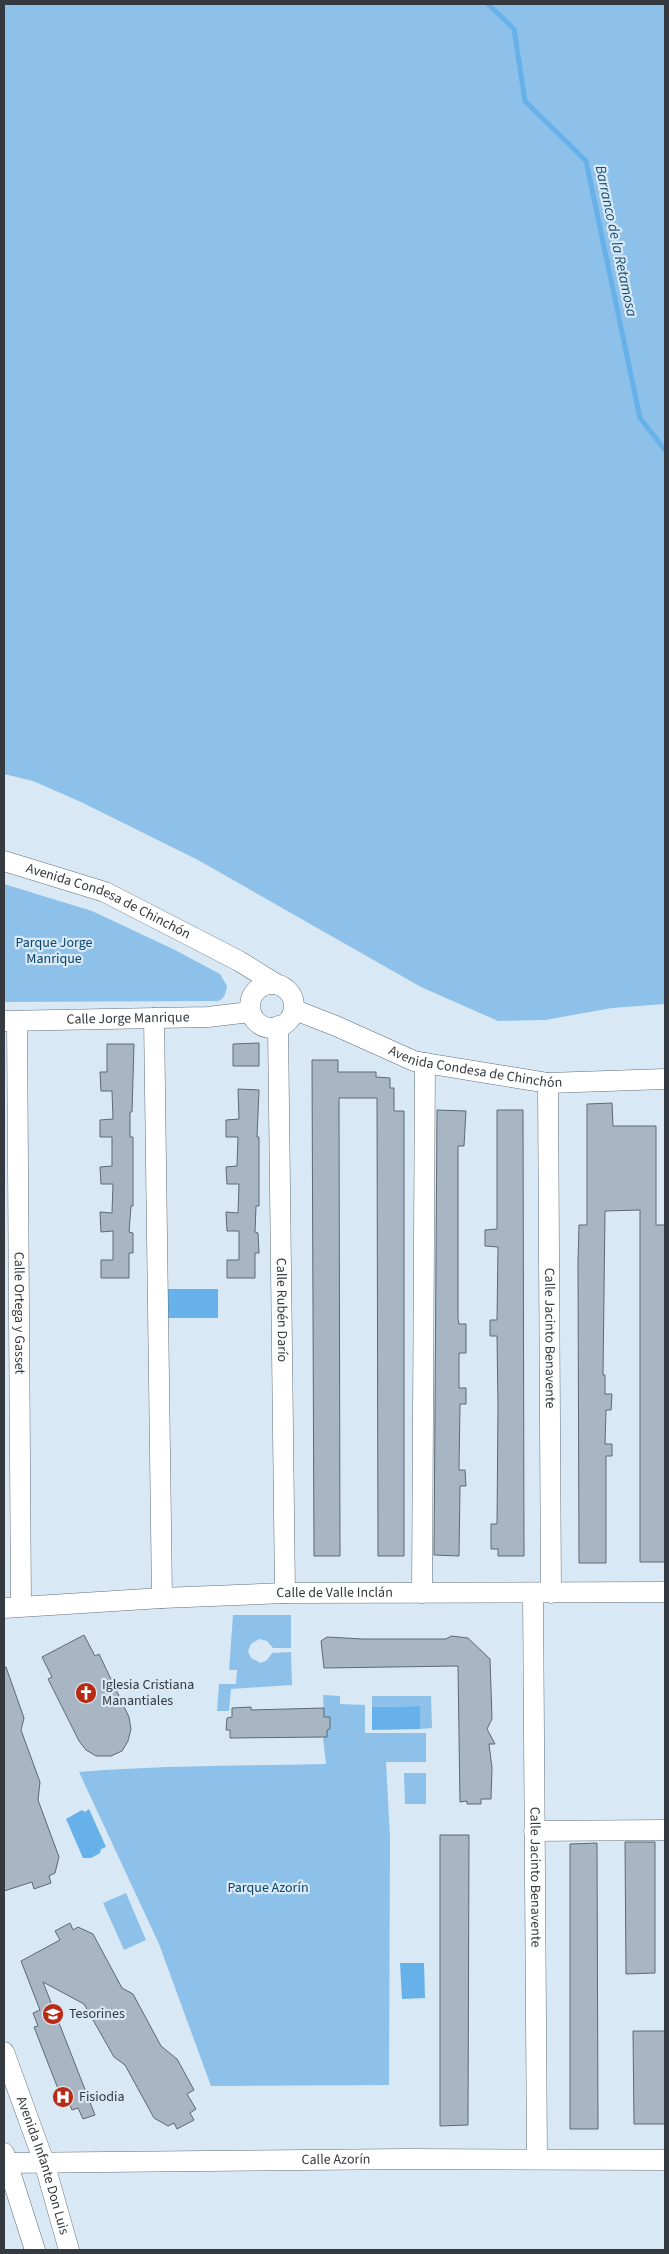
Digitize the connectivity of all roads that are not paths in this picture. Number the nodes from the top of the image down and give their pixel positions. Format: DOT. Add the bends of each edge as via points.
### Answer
graph roads {
  1 [pos="4,861"];
  2 [pos="239,961"];
  3 [pos="276,984"];
  4 [pos="252,1003"];
  5 [pos="295,1010"];
  6 [pos="154,1018"];
  7 [pos="10,1021"];
  8 [pos="278,1026"];
  9 [pos="425,1063"];
  10 [pos="665,1079"];
  11 [pos="548,1083"];
  12 [pos="285,1592"];
  13 [pos="665,1592"];
  14 [pos="422,1593"];
  15 [pos="542,1593"];
  16 [pos="162,1598"];
  17 [pos="12,1607"];
  18 [pos="665,1830"];
  19 [pos="534,1831"];
  20 [pos="4,2052"];
  21 [pos="537,2159"];
  22 [pos="5,2160"];
  23 [pos="665,2160"];
  24 [pos="44,2162"];
  25 [pos="35,2250"];
  26 [pos="69,2250"];
  1 -- 2 [label="street, Avenida Condesa de Chinchón" via="105,892"];
  2 -- 3 [label="street, Avenida Condesa de Chinchón"];
  2 -- 4 [label="street"];
  3 -- 4 [label="street" via="266,985"];
  3 -- 5 [label="street" via="289,989 294,997"];
  4 -- 6 [label="street, Calle Jorge Manrique" via="208,1017"];
  4 -- 8 [label="street" via="253,1017 264,1026"];
  5 -- 8 [label="street" via="289,1020"];
  5 -- 9 [label="street, Avenida Condesa de Chinchón"];
  6 -- 7 [label="street, Calle Jorge Manrique"];
  6 -- 16 [label="street"];
  7 -- 17 [label="street, Calle Ortega y Gasset"];
  8 -- 12 [label="street, Calle Rubén Darío"];
  9 -- 11 [label="street, Avenida Condesa de Chinchón"];
  9 -- 14 [label="street"];
  10 -- 11 [label="street, Avenida Condesa de Chinchón"];
  11 -- 15 [label="street, Calle Jacinto Benavente"];
  12 -- 14 [label="street, Calle de Valle Inclán"];
  12 -- 16 [label="street, Calle de Valle Inclán"];
  13 -- 15 [label="street, Calle de Valle Inclán"];
  14 -- 15 [label="street, Calle de Valle Inclán"];
  15 -- 19 [label="street, Calle Jacinto Benavente"];
  16 -- 17 [label="street, Calle de Valle Inclán"];
  18 -- 19 [label="street"];
  19 -- 21 [label="street, Calle Jacinto Benavente"];
  20 -- 24 [label="street, Avenida Infante Don Luis"];
  21 -- 23 [label="street, Calle Azorín"];
  21 -- 24 [label="street, Calle Azorín"];
  22 -- 24 [label="street, Calle Azorín"];
  22 -- 25 [label="street"];
  24 -- 26 [label="street, Avenida Infante Don Luis"];
}
